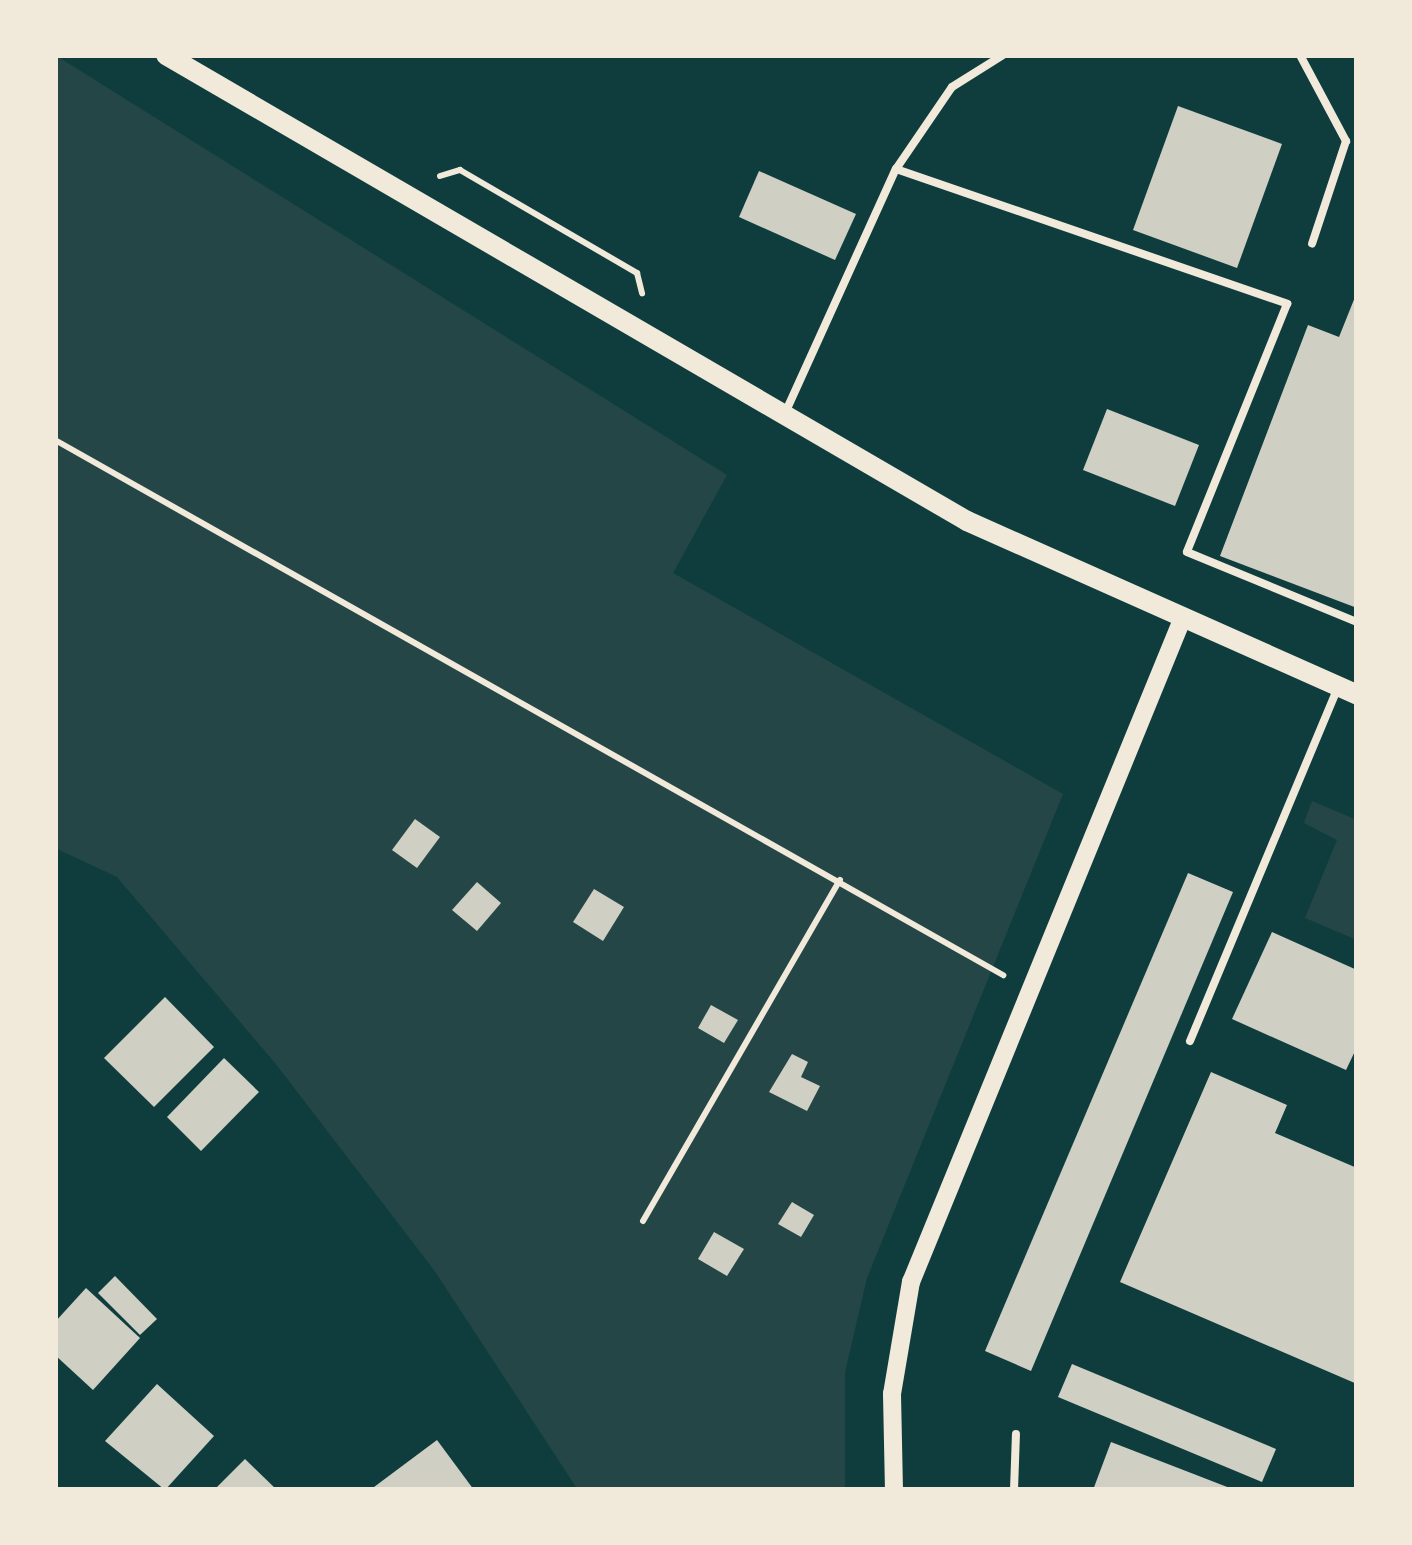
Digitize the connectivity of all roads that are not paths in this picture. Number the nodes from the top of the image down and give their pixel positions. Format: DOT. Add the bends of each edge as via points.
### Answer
graph roads {
  1 [pos="166,55"];
  2 [pos="1003,55"];
  3 [pos="1300,55"];
  4 [pos="896,169"];
  5 [pos="1312,244"];
  6 [pos="782,419"];
  7 [pos="1181,622"];
  8 [pos="1357,622"];
  9 [pos="1347,692"];
  10 [pos="1190,1041"];
  11 [pos="1016,1434"];
  12 [pos="894,1490"];
  13 [pos="1014,1490"];
  1 -- 6 [label="main road"];
  2 -- 4 [label="lane" via="952,88"];
  3 -- 5 [label="lane" via="1346,140"];
  4 -- 6 [label="lane"];
  4 -- 8 [label="lane" via="1287,304 1187,552"];
  6 -- 7 [label="main road" via="967,522"];
  7 -- 9 [label="main road"];
  7 -- 12 [label="street" via="911,1282 892,1394"];
  9 -- 10 [label="lane"];
  11 -- 13 [label="lane"];
}
